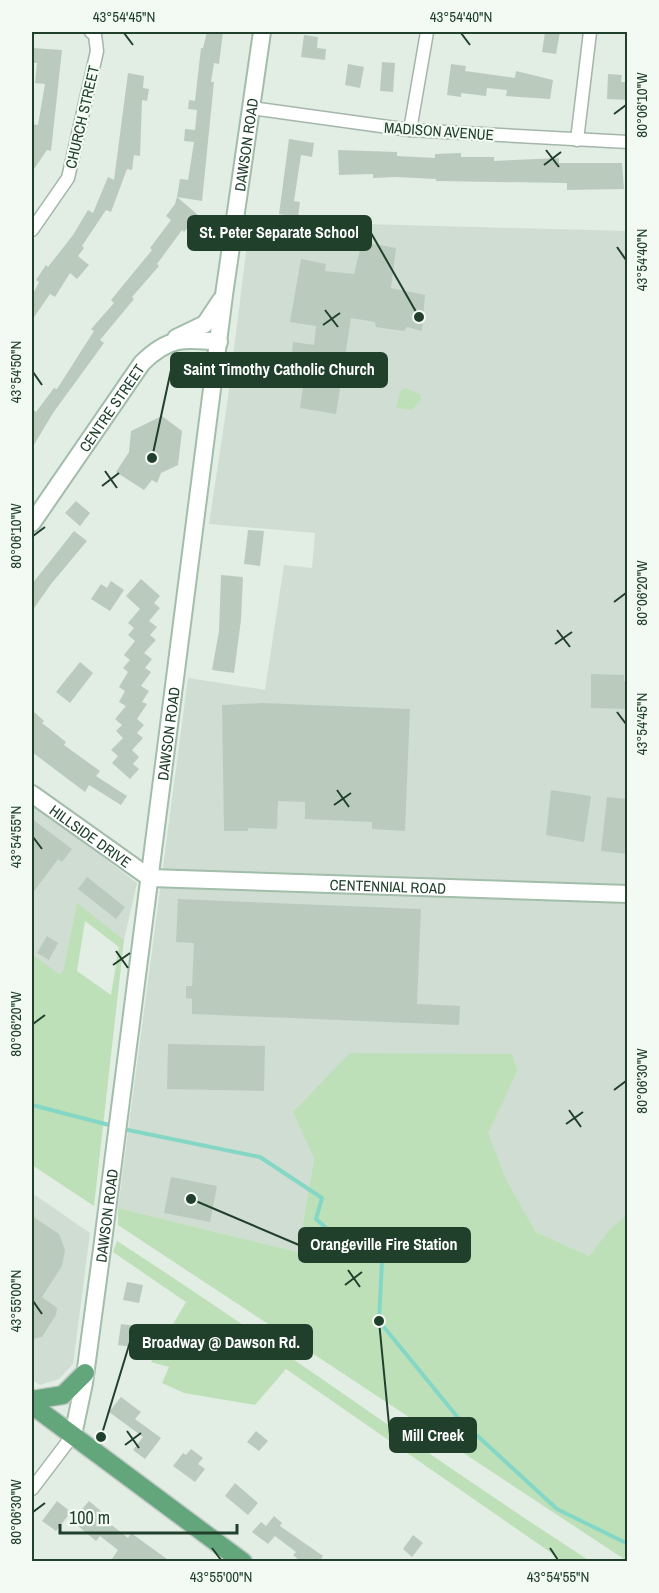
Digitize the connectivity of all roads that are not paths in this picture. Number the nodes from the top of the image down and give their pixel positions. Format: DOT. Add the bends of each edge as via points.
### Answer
graph roads {
  1 [pos="91,32"];
  2 [pos="262,32"];
  3 [pos="427,32"];
  4 [pos="590,32"];
  5 [pos="251,108"];
  6 [pos="410,130"];
  7 [pos="577,140"];
  8 [pos="627,142"];
  9 [pos="32,230"];
  10 [pos="224,295"];
  11 [pos="167,342"];
  12 [pos="219,342"];
  13 [pos="32,523"];
  14 [pos="32,794"];
  15 [pos="150,878"];
  16 [pos="627,894"];
  17 [pos="85,1373"];
  18 [pos="32,1400"];
  19 [pos="32,1405"];
  20 [pos="73,1435"];
  21 [pos="32,1489"];
  22 [pos="243,1562"];
  1 -- 9 [label="street, CHURCH STREET" via="97,51 68,178"];
  2 -- 5 [label="street, DAWSON ROAD"];
  3 -- 6 [label="street"];
  4 -- 7 [label="street"];
  5 -- 6 [label="street, MADISON AVENUE"];
  5 -- 10 [label="street, DAWSON ROAD"];
  6 -- 7 [label="street, MADISON AVENUE"];
  7 -- 8 [label="street, MADISON AVENUE"];
  10 -- 11 [label="street, CENTRE STREET" via="205,324"];
  10 -- 12 [label="street, DAWSON ROAD"];
  11 -- 12 [label="street"];
  11 -- 13 [label="street, CENTRE STREET" via="142,363"];
  12 -- 15 [label="street, DAWSON ROAD"];
  14 -- 15 [label="street, HILLSIDE DRIVE"];
  15 -- 16 [label="street, CENTENNIAL ROAD"];
  15 -- 17 [label="street, DAWSON ROAD"];
  17 -- 18 [label="main road" via="63,1395"];
  17 -- 20 [label="street, DAWSON ROAD"];
  19 -- 20 [label="main road"];
  20 -- 21 [label="street"];
  20 -- 22 [label="main road"];
}
